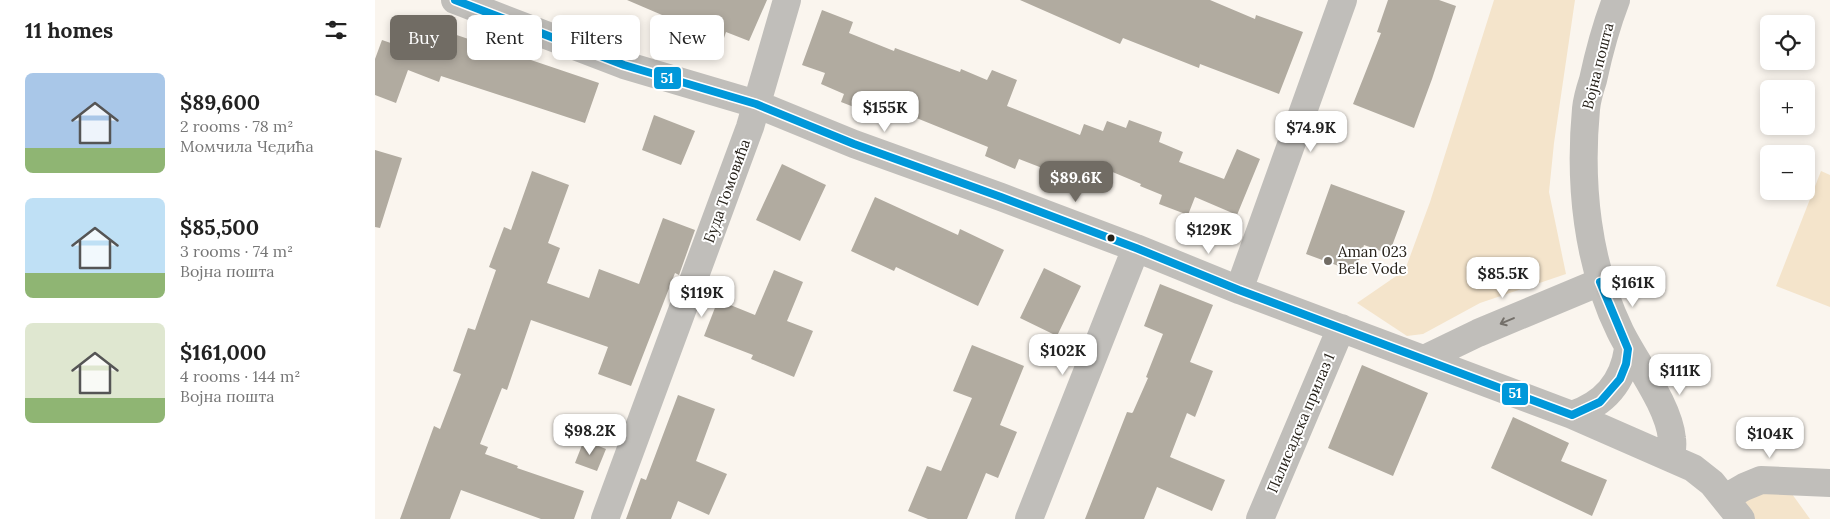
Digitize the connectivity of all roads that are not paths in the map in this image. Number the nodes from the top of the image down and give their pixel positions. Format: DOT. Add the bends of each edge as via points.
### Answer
graph roads {
  1 [pos="455,0"];
  2 [pos="787,0"];
  3 [pos="1341,0"];
  4 [pos="1616,0"];
  5 [pos="756,104"];
  6 [pos="1136,248"];
  7 [pos="1601,282"];
  8 [pos="1239,290"];
  9 [pos="1341,328"];
  10 [pos="1629,349"];
  11 [pos="1425,359"];
  12 [pos="1572,415"];
  13 [pos="1671,458"];
  14 [pos="1830,483"];
  15 [pos="1733,509"];
  16 [pos="605,519"];
  17 [pos="1029,519"];
  18 [pos="1260,519"];
  1 -- 5 [label="street" via="624,65"];
  2 -- 5 [label="street, Буда Томовића"];
  3 -- 8 [label="street"];
  4 -- 7 [label="street, Војна пошта" via="1603,35 1586,107 1583,174 1591,242"];
  5 -- 6 [label="street" via="854,144"];
  5 -- 16 [label="street, Буда Томовића"];
  6 -- 8 [label="street"];
  6 -- 17 [label="street"];
  7 -- 10 [label="street, Војна пошта"];
  7 -- 11 [label="street, one-way" via="1478,333"];
  8 -- 9 [label="street"];
  9 -- 11 [label="street"];
  9 -- 18 [label="street, Палисадска прилаз 1"];
  10 -- 12 [label="street" via="1623,372 1611,392 1593,406"];
  10 -- 13 [label="street, Војна пошта" via="1667,418 1673,440"];
  11 -- 12 [label="street"];
  12 -- 13 [label="street"];
  13 -- 15 [label="street" via="1702,474"];
  14 -- 15 [label="street" via="1761,480 1744,487"];
}
